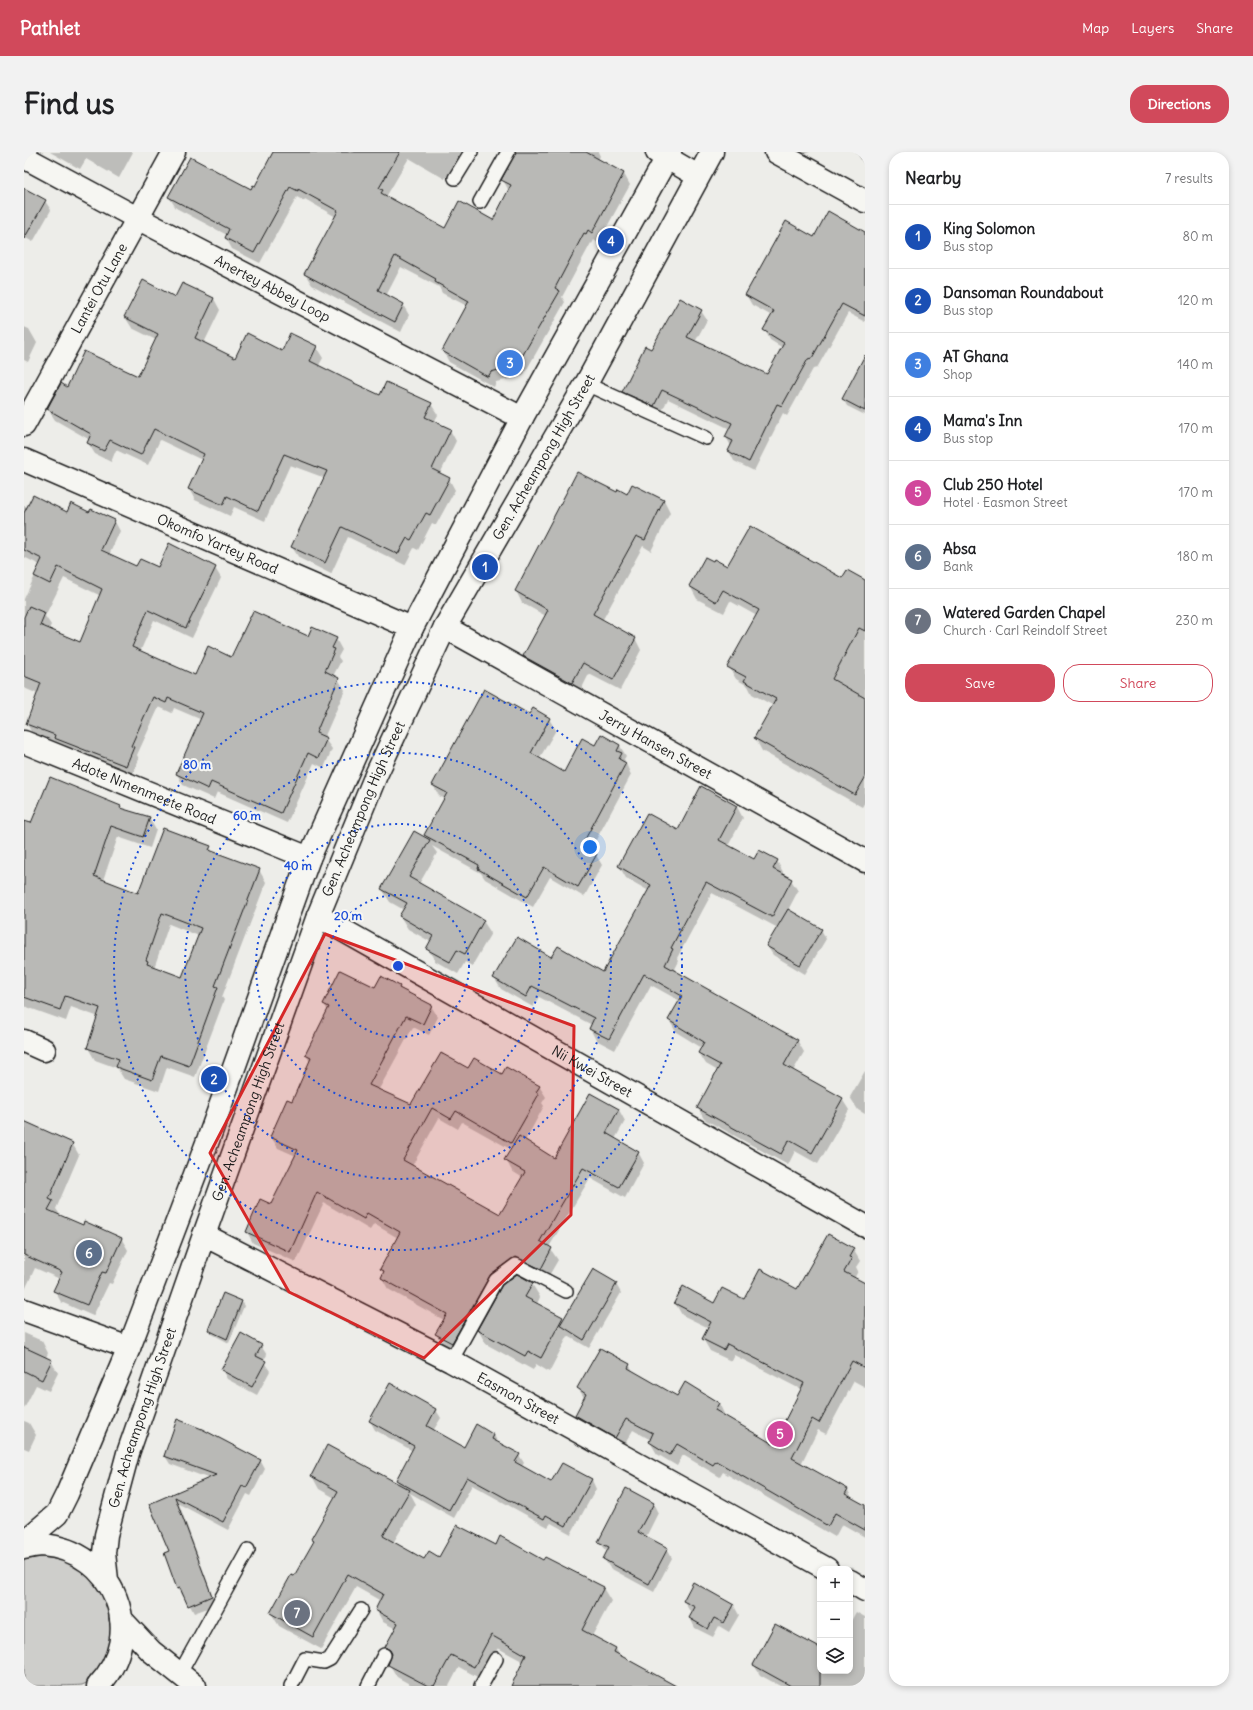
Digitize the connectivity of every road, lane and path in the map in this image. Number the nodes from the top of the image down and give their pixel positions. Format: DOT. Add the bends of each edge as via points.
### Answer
graph roads {
  1 [pos="174,152"];
  2 [pos="471,152"];
  3 [pos="508,152"];
  4 [pos="712,152"];
  5 [pos="776,152"];
  6 [pos="665,154"];
  7 [pos="24,157"];
  8 [pos="698,176"];
  9 [pos="455,178"];
  10 [pos="865,201"];
  11 [pos="480,202"];
  12 [pos="137,218"];
  13 [pos="586,384"];
  14 [pos="522,418"];
  15 [pos="24,425"];
  16 [pos="706,438"];
  17 [pos="24,460"];
  18 [pos="445,627"];
  19 [pos="412,628"];
  20 [pos="24,742"];
  21 [pos="309,858"];
  22 [pos="865,861"];
  23 [pos="318,916"];
  24 [pos="24,1041"];
  25 [pos="44,1050"];
  26 [pos="865,1226"];
  27 [pos="204,1235"];
  28 [pos="566,1291"];
  29 [pos="24,1310"];
  30 [pos="129,1348"];
  31 [pos="451,1361"];
  32 [pos="24,1542"];
  33 [pos="24,1548"];
  34 [pos="248,1550"];
  35 [pos="823,1566"];
  36 [pos="107,1580"];
  37 [pos="853,1584"];
  38 [pos="865,1590"];
  39 [pos="361,1610"];
  40 [pos="121,1619"];
  41 [pos="384,1655"];
  42 [pos="496,1659"];
  43 [pos="187,1679"];
  44 [pos="98,1686"];
  45 [pos="291,1686"];
  46 [pos="368,1686"];
  47 [pos="481,1686"];
  1 -- 12 [label="street, Lantei Otu Lane"];
  2 -- 9 [label="lane"];
  3 -- 11 [label="lane"];
  4 -- 8 [label="street, Gen. Acheampong High Street"];
  5 -- 10 [label="street"];
  6 -- 8 [label="street"];
  6 -- 14 [label="street, Gen. Acheampong High Street"];
  7 -- 12 [label="street, Anertey Abbey Loop"];
  8 -- 13 [label="street, Gen. Acheampong High Street"];
  12 -- 14 [label="street, Anertey Abbey Loop"];
  12 -- 15 [label="street, Lantei Otu Lane"];
  13 -- 16 [label="lane"];
  13 -- 18 [label="street, Gen. Acheampong High Street"];
  14 -- 19 [label="street, Gen. Acheampong High Street"];
  17 -- 19 [label="street, Okomfo Yartey Road"];
  18 -- 22 [label="street, Jerry Hansen Street"];
  18 -- 23 [label="street, Gen. Acheampong High Street" via="376,775"];
  19 -- 21 [label="street, Gen. Acheampong High Street"];
  20 -- 21 [label="street, Adote Nmenmeete Road"];
  21 -- 30 [label="street, Gen. Acheampong High Street" via="207,1143"];
  23 -- 26 [label="street, Nii Kwei Street"];
  23 -- 27 [label="street, Gen. Acheampong High Street"];
  24 -- 25 [label="street"];
  27 -- 31 [label="street, Easmon Street"];
  27 -- 36 [label="street, Gen. Acheampong High Street" via="128,1453 114,1501 104,1553"];
  28 -- 31 [label="lane" via="516,1265 496,1280"];
  29 -- 30 [label="street"];
  30 -- 32 [label="street, Gen. Acheampong High Street" via="67,1494 56,1514"];
  31 -- 35 [label="street, Easmon Street"];
  33 -- 36 [label="street" via="42,1545 66,1550 89,1562"];
  34 -- 43 [label="lane"];
  36 -- 40 [label="street" via="119,1603"];
  37 -- 38 [label="street"];
  39 -- 45 [label="lane" via="330,1659 324,1662 305,1659"];
  40 -- 43 [label="street" via="151,1651"];
  40 -- 44 [label="street" via="123,1628 119,1653 108,1676"];
  41 -- 46 [label="lane"];
  42 -- 47 [label="lane"];
}
